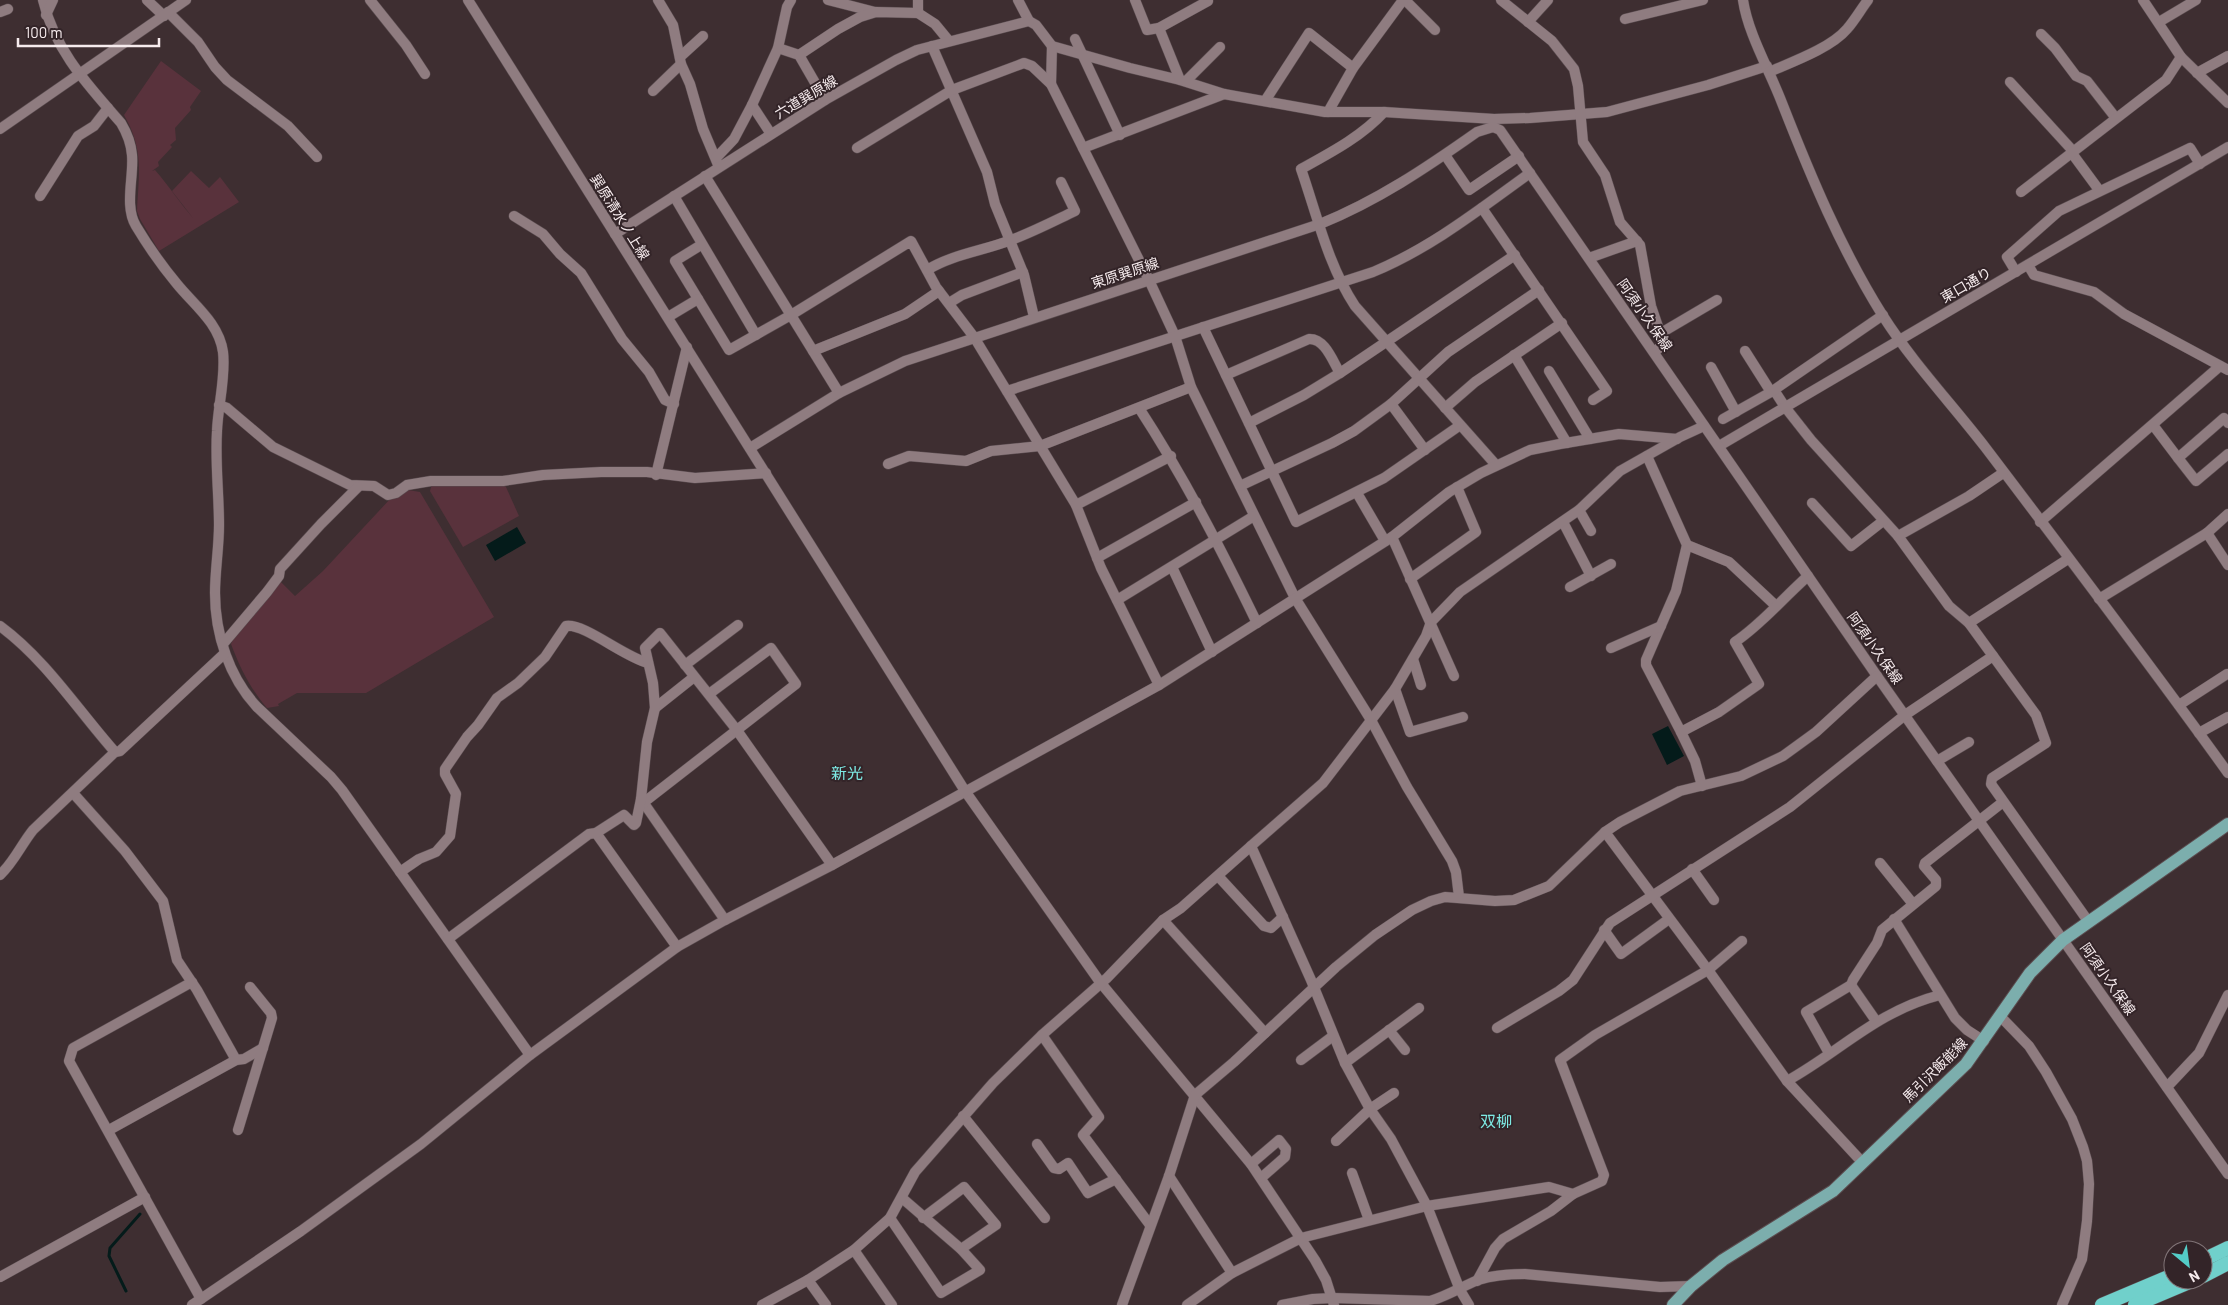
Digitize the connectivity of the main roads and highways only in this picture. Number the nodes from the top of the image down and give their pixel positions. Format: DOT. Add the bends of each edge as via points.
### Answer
graph roads {
  1 [pos="2228,824"];
  2 [pos="2228,1248"];
  3 [pos="2213,1255"];
  4 [pos="2228,1263"];
  5 [pos="2213,1271"];
  6 [pos="2163,1279"];
  7 [pos="2171,1290"];
  8 [pos="1673,1305"];
  9 [pos="2102,1305"];
  10 [pos="2136,1305"];
  1 -- 8 [label="main road, 馬引沢飯能線" via="2063,940 2030,972 1966,1064 1833,1192 1723,1260"];
  2 -- 3 [label="highway"];
  4 -- 5 [label="highway"];
  6 -- 9 [label="highway"];
  7 -- 10 [label="highway"];
}
